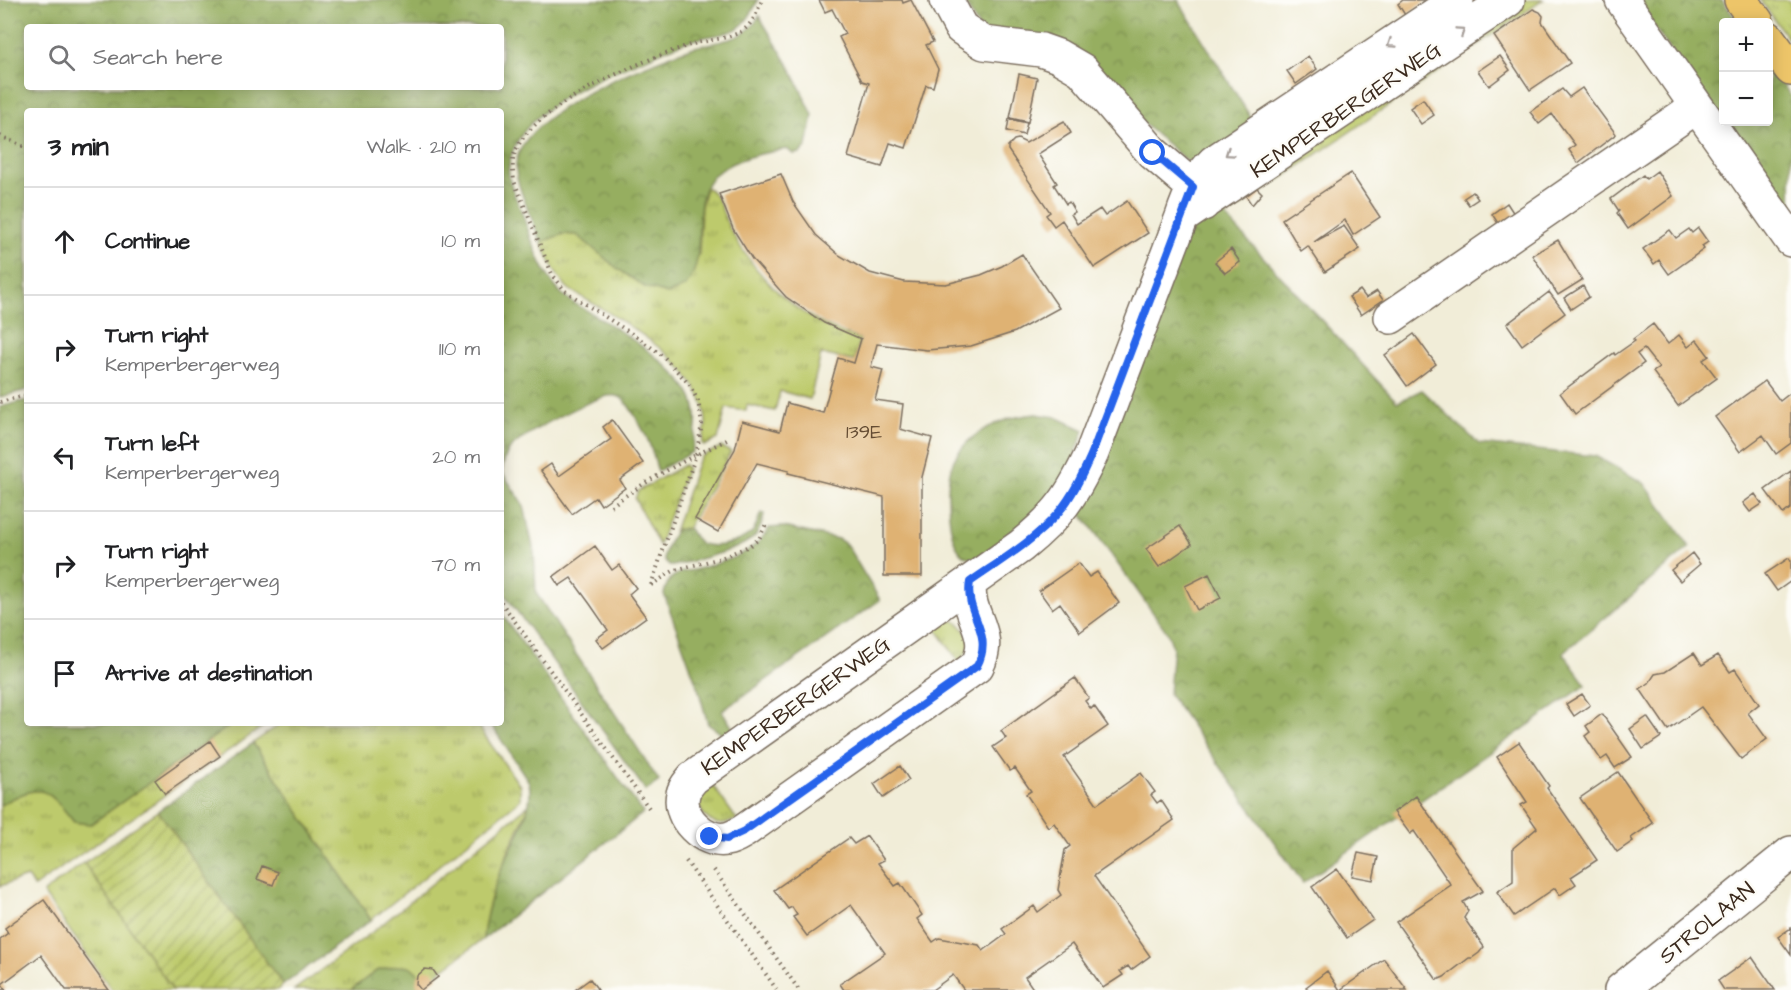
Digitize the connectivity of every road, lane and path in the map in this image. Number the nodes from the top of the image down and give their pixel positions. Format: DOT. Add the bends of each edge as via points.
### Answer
graph roads {
  1 [pos="762,0"];
  2 [pos="946,0"];
  3 [pos="1457,0"];
  4 [pos="1509,0"];
  5 [pos="1622,0"];
  6 [pos="1741,0"];
  7 [pos="1754,18"];
  8 [pos="1773,45"];
  9 [pos="1791,69"];
  10 [pos="1696,106"];
  11 [pos="0,135"];
  12 [pos="24,147"];
  13 [pos="1193,203"];
  14 [pos="1791,240"];
  15 [pos="1391,317"];
  16 [pos="24,396"];
  17 [pos="0,402"];
  18 [pos="729,440"];
  19 [pos="696,454"];
  20 [pos="611,506"];
  21 [pos="766,524"];
  22 [pos="970,582"];
  23 [pos="504,606"];
  24 [pos="652,813"];
  25 [pos="718,839"];
  26 [pos="1791,853"];
  27 [pos="684,859"];
  28 [pos="777,990"];
  29 [pos="799,990"];
  30 [pos="1621,990"];
  1 -- 19 [label="path" via="753,19 737,33 648,61 558,106 527,134 516,149 512,167 514,181 552,274 566,291 664,357 689,384 702,424"];
  2 -- 13 [label="street" via="961,28 984,43 1041,50 1082,70"];
  3 -- 13 [label="street, KEMPERBERGERWEG, one-way" via="1214,162 1202,174"];
  13 -- 4 [label="street, KEMPERBERGERWEG, one-way"];
  5 -- 10 [label="street"];
  6 -- 7 [label="main road"];
  8 -- 9 [label="main road"];
  10 -- 14 [label="street"];
  10 -- 15 [label="street"];
  11 -- 12 [label="path"];
  13 -- 22 [label="street, KEMPERBERGERWEG" via="1092,453 1070,496 1041,530"];
  16 -- 17 [label="path"];
  18 -- 19 [label="path"];
  19 -- 20 [label="path"];
  19 -- 21 [label="path" via="651,585 675,570 749,546 759,539"];
  22 -- 25 [label="street" via="970,607 983,639 977,666 744,831"];
  22 -- 25 [label="street, KEMPERBERGERWEG" via="687,784 682,796 684,810 703,834"];
  23 -- 24 [label="path"];
  25 -- 29 [label="path" via="714,870"];
  26 -- 30 [label="street, STROLAAN"];
  27 -- 28 [label="path"];
}
